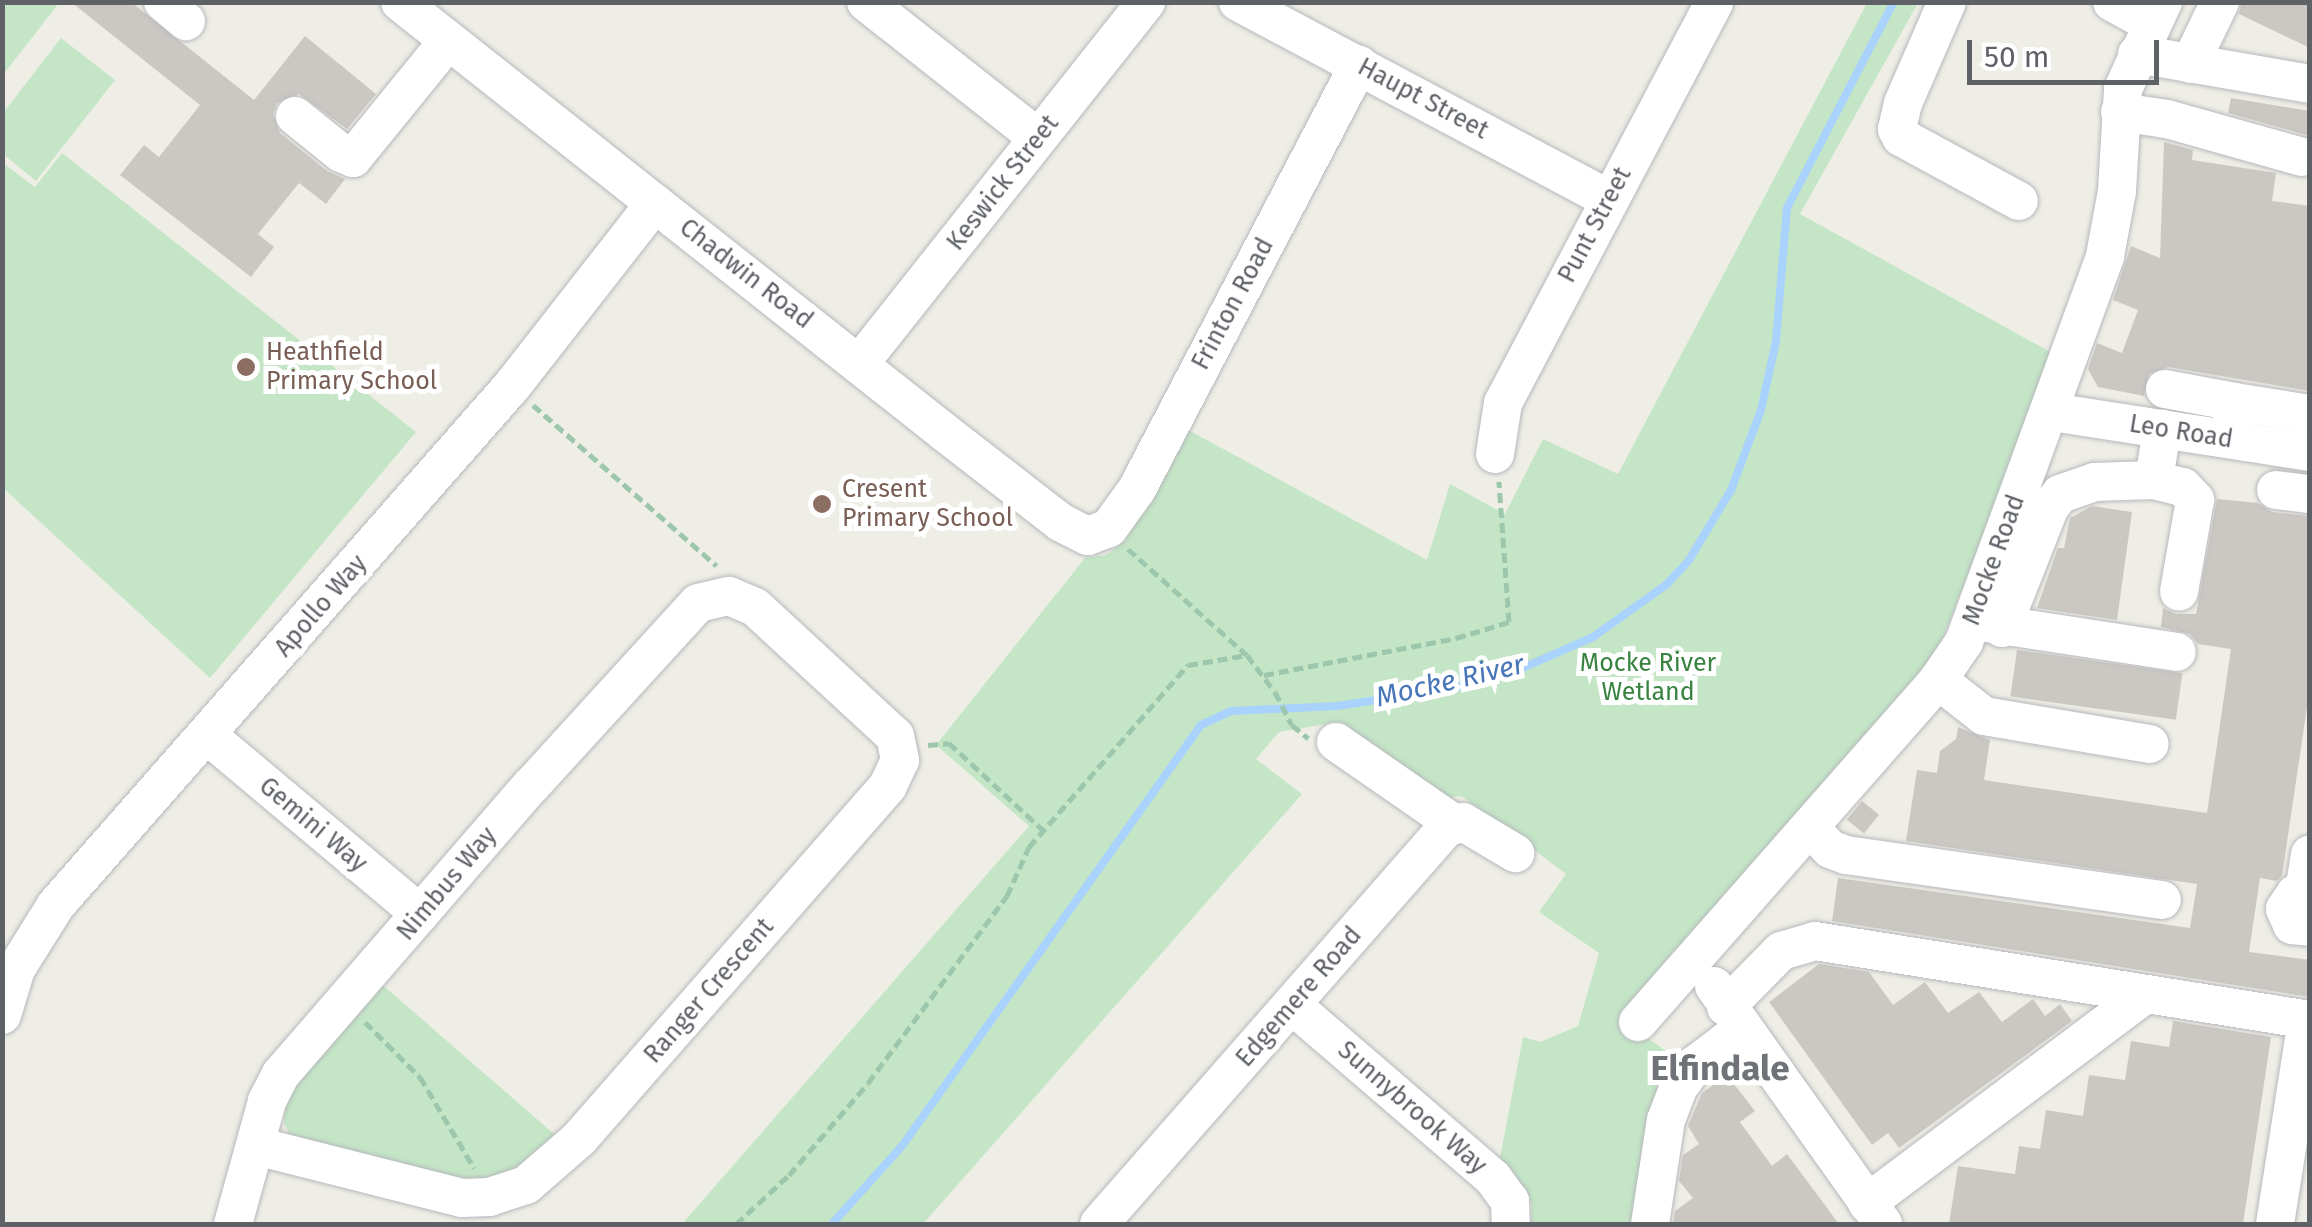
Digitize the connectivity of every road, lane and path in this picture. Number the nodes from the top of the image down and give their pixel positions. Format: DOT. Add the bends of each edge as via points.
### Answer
graph roads {
  1 [pos="400,2"];
  2 [pos="866,2"];
  3 [pos="1146,2"];
  4 [pos="1238,2"];
  5 [pos="1714,2"];
  6 [pos="1947,2"];
  7 [pos="2112,2"];
  8 [pos="2220,2"];
  9 [pos="2151,27"];
  10 [pos="448,41"];
  11 [pos="2190,64"];
  12 [pos="1358,65"];
  13 [pos="2310,84"];
  14 [pos="2120,112"];
  15 [pos="295,116"];
  16 [pos="1038,138"];
  17 [pos="2302,157"];
  18 [pos="1608,198"];
  19 [pos="2019,202"];
  20 [pos="655,203"];
  21 [pos="860,363"];
  22 [pos="512,386"];
  23 [pos="2165,389"];
  24 [pos="2235,402"];
  25 [pos="2052,412"];
  26 [pos="2310,414"];
  27 [pos="2162,429"];
  28 [pos="2229,440"];
  29 [pos="2310,452"];
  30 [pos="1496,454"];
  31 [pos="2154,480"];
  32 [pos="1103,531"];
  33 [pos="2179,592"];
  34 [pos="730,596"];
  35 [pos="1988,624"];
  36 [pos="2177,652"];
  37 [pos="1248,655"];
  38 [pos="1264,675"];
  39 [pos="1938,680"];
  40 [pos="1288,717"];
  41 [pos="207,735"];
  42 [pos="1336,742"];
  43 [pos="2150,744"];
  44 [pos="900,748"];
  45 [pos="1453,824"];
  46 [pos="1810,828"];
  47 [pos="1044,830"];
  48 [pos="1515,853"];
  49 [pos="2310,854"];
  50 [pos="2162,900"];
  51 [pos="2308,905"];
  52 [pos="420,914"];
  53 [pos="1696,956"];
  54 [pos="2143,996"];
  55 [pos="344,1002"];
  56 [pos="1292,1005"];
  57 [pos="2,1015"];
  58 [pos="1733,1018"];
  59 [pos="2308,1020"];
  60 [pos="1638,1022"];
  61 [pos="257,1146"];
  62 [pos="490,1197"];
  63 [pos="1875,1214"];
  64 [pos="1120,1217"];
  65 [pos="233,1224"];
  66 [pos="736,1224"];
  67 [pos="1511,1224"];
  68 [pos="1650,1224"];
  69 [pos="2274,1224"];
  1 -- 10 [label="street, Chadwin Road"];
  2 -- 16 [label="street"];
  3 -- 16 [label="street, Keswick Street"];
  4 -- 12 [label="street, Haupt Street"];
  5 -- 18 [label="street, Punt Street"];
  6 -- 19 [label="street" via="1897,129"];
  7 -- 9 [label="street"];
  8 -- 11 [label="street"];
  9 -- 11 [label="street"];
  9 -- 14 [label="street, Mocke Road"];
  10 -- 15 [label="street" via="353,158"];
  10 -- 20 [label="street, Chadwin Road"];
  11 -- 13 [label="street"];
  12 -- 18 [label="street, Haupt Street"];
  12 -- 32 [label="street, Frinton Road" via="1137,488"];
  14 -- 17 [label="street"];
  14 -- 25 [label="street, Mocke Road" via="2109,240"];
  16 -- 21 [label="street, Keswick Street"];
  18 -- 30 [label="street, Punt Street" via="1503,402"];
  20 -- 21 [label="street, Chadwin Road"];
  20 -- 22 [label="street, Apollo Way"];
  21 -- 32 [label="street, Chadwin Road" via="1060,522 1088,536"];
  22 -- 34 [label="path" via="726,574"];
  22 -- 41 [label="street, Apollo Way"];
  23 -- 24 [label="street"];
  24 -- 26 [label="street"];
  24 -- 28 [label="street"];
  25 -- 27 [label="street, Leo Road"];
  25 -- 35 [label="street, Mocke Road"];
  27 -- 28 [label="street, Leo Road"];
  27 -- 31 [label="street"];
  28 -- 29 [label="street, Leo Road"];
  30 -- 38 [label="path" via="1509,622"];
  31 -- 33 [label="street" via="2183,487 2194,500"];
  31 -- 35 [label="street" via="2094,482 2060,494"];
  32 -- 37 [label="path"];
  34 -- 44 [label="street" via="755,607 888,725"];
  34 -- 52 [label="street, Nimbus Way" via="706,598 680,620"];
  35 -- 36 [label="street"];
  35 -- 39 [label="street, Mocke Road"];
  37 -- 38 [label="path"];
  37 -- 47 [label="path" via="1188,666"];
  38 -- 40 [label="path"];
  39 -- 43 [label="street" via="1984,716"];
  39 -- 46 [label="street, Mocke Road"];
  41 -- 52 [label="street, Gemini Way"];
  41 -- 57 [label="street, Apollo Way" via="42,923 16,969"];
  42 -- 45 [label="street"];
  44 -- 47 [label="path" via="948,744"];
  44 -- 62 [label="street, Ranger Crescent" via="888,786 579,1139 526,1184"];
  45 -- 48 [label="street" via="1482,830"];
  45 -- 56 [label="street, Edgemere Road"];
  46 -- 50 [label="street" via="1846,855"];
  46 -- 53 [label="street, Mocke Road"];
  47 -- 66 [label="path" via="1028,847 1007,896 868,1083 790,1175"];
  49 -- 51 [label="street"];
  52 -- 55 [label="street, Nimbus Way"];
  53 -- 58 [label="street"];
  53 -- 60 [label="street, Mocke Road"];
  54 -- 58 [label="street" via="1815,941 1772,958"];
  54 -- 59 [label="street"];
  54 -- 63 [label="street"];
  55 -- 61 [label="street, Nimbus Way" via="281,1074"];
  55 -- 62 [label="path" via="420,1077"];
  56 -- 64 [label="street, Edgemere Road"];
  56 -- 67 [label="street, Sunnybrook Way" via="1493,1178 1510,1201"];
  58 -- 63 [label="street"];
  58 -- 68 [label="street" via="1678,1088 1666,1120"];
  59 -- 69 [label="street"];
  61 -- 62 [label="street, Ranger Crescent" via="431,1192"];
  61 -- 65 [label="street, Nimbus Way"];
}
